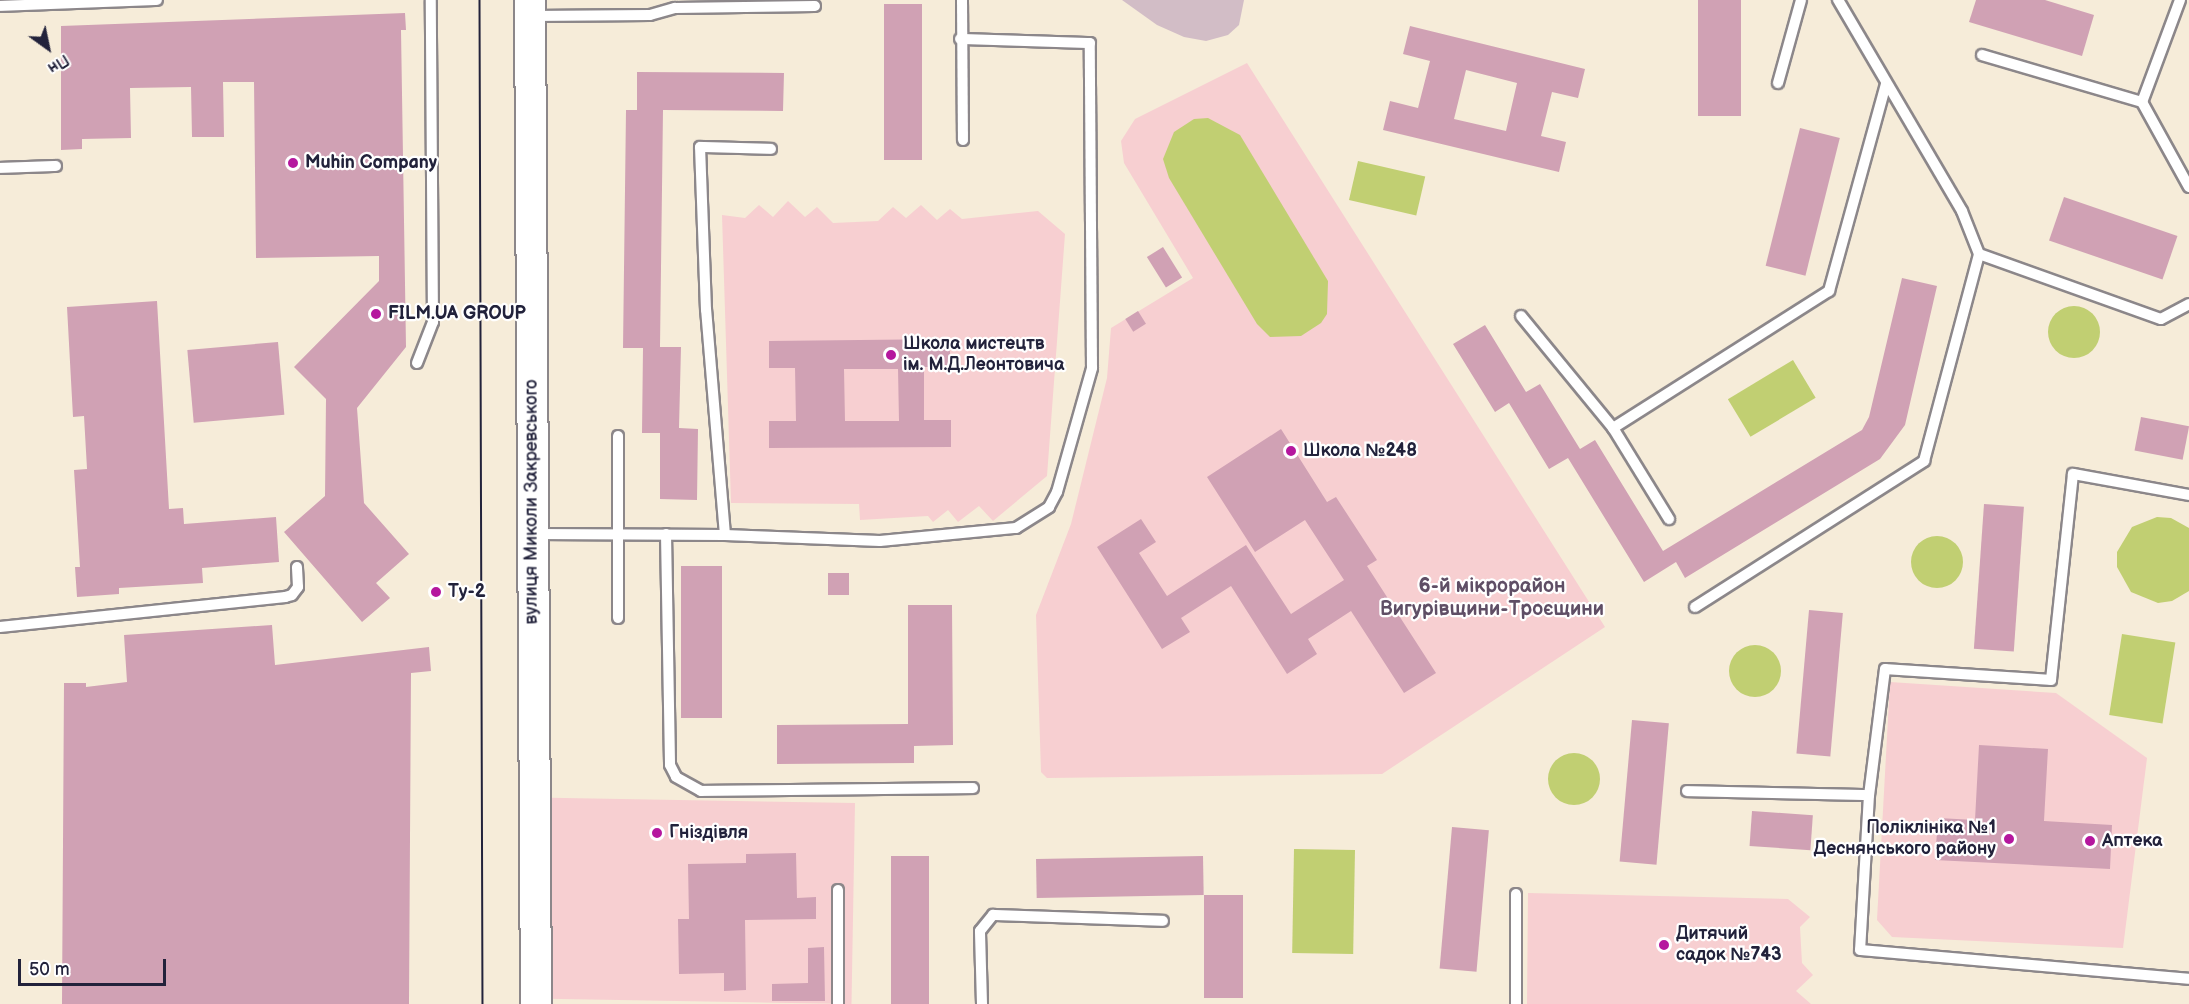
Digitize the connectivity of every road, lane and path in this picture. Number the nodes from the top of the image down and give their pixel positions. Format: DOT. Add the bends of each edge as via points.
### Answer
graph roads {
  1 [pos="157,0"];
  2 [pos="431,0"];
  3 [pos="962,0"];
  4 [pos="1801,0"];
  5 [pos="1838,0"];
  6 [pos="2180,0"];
  7 [pos="0,6"];
  8 [pos="815,6"];
  9 [pos="530,8"];
  10 [pos="960,39"];
  11 [pos="1982,55"];
  12 [pos="1778,83"];
  13 [pos="1886,84"];
  14 [pos="2142,102"];
  15 [pos="963,140"];
  16 [pos="771,148"];
  17 [pos="56,166"];
  18 [pos="0,168"];
  19 [pos="2189,187"];
  20 [pos="1978,254"];
  21 [pos="2189,304"];
  22 [pos="1521,316"];
  23 [pos="417,363"];
  24 [pos="1613,428"];
  25 [pos="618,436"];
  26 [pos="2189,495"];
  27 [pos="1669,519"];
  28 [pos="532,534"];
  29 [pos="618,534"];
  30 [pos="666,534"];
  31 [pos="725,535"];
  32 [pos="297,567"];
  33 [pos="1695,608"];
  34 [pos="618,618"];
  35 [pos="0,627"];
  36 [pos="973,788"];
  37 [pos="1687,791"];
  38 [pos="1869,795"];
  39 [pos="838,890"];
  40 [pos="1516,894"];
  41 [pos="1163,921"];
  42 [pos="2189,979"];
  43 [pos="536,1004"];
  44 [pos="838,1004"];
  45 [pos="982,1004"];
  46 [pos="1516,1004"];
  1 -- 7 [label="lane"];
  2 -- 23 [label="lane" via="433,322"];
  3 -- 10 [label="lane"];
  4 -- 12 [label="lane"];
  5 -- 13 [label="lane"];
  6 -- 14 [label="lane"];
  8 -- 9 [label="lane" via="675,8 650,15"];
  9 -- 28 [label="street, вулиця Миколи Закревського"];
  10 -- 15 [label="lane"];
  10 -- 31 [label="lane" via="1090,43 1092,368 1058,492 1049,507 1016,528 880,541"];
  11 -- 14 [label="lane"];
  13 -- 20 [label="lane" via="1962,211"];
  13 -- 24 [label="lane" via="1829,291"];
  14 -- 19 [label="lane"];
  16 -- 31 [label="lane" via="700,147 706,310"];
  17 -- 18 [label="lane"];
  20 -- 21 [label="lane" via="2161,319"];
  20 -- 33 [label="lane" via="1924,462"];
  22 -- 24 [label="lane"];
  24 -- 27 [label="lane"];
  25 -- 29 [label="lane"];
  26 -- 38 [label="lane" via="2073,474 2051,680 1885,669"];
  28 -- 29 [label="lane"];
  28 -- 43 [label="street, вулиця Миколи Закревського"];
  29 -- 30 [label="lane"];
  29 -- 34 [label="lane"];
  30 -- 31 [label="lane"];
  30 -- 36 [label="lane" via="670,765 676,777 701,791"];
  32 -- 35 [label="lane" via="298,587 285,597"];
  37 -- 38 [label="lane"];
  38 -- 42 [label="lane" via="1860,950"];
  39 -- 44 [label="lane"];
  40 -- 46 [label="lane"];
  41 -- 45 [label="lane" via="993,915 980,931"];
}
